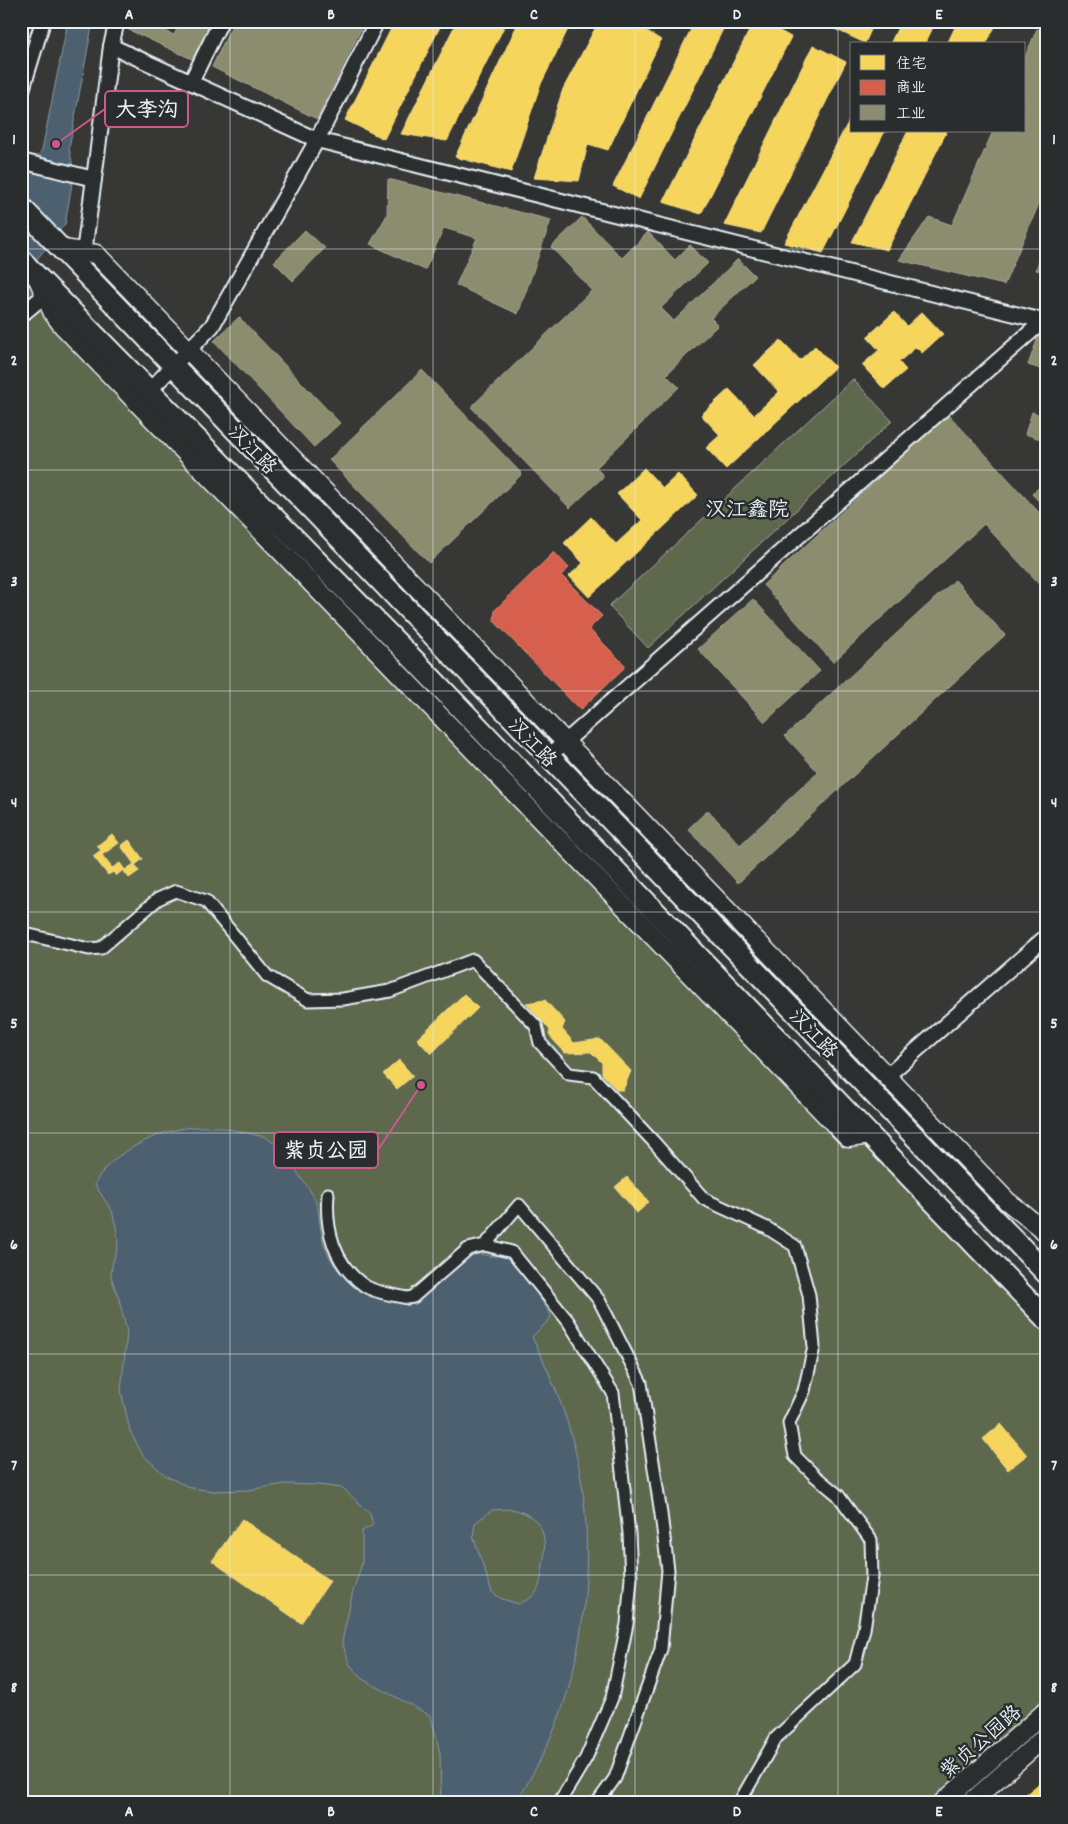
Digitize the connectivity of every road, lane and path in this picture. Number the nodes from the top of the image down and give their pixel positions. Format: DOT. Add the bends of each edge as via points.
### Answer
graph roads {
  1 [pos="43,21"];
  2 [pos="117,21"];
  3 [pos="221,21"];
  4 [pos="378,21"];
  5 [pos="111,46"];
  6 [pos="191,82"];
  7 [pos="21,93"];
  8 [pos="317,140"];
  9 [pos="23,161"];
  10 [pos="94,178"];
  11 [pos="21,207"];
  12 [pos="63,249"];
  13 [pos="84,252"];
  14 [pos="21,260"];
  15 [pos="37,276"];
  16 [pos="45,295"];
  17 [pos="21,315"];
  18 [pos="1045,321"];
  19 [pos="189,349"];
  20 [pos="173,364"];
  21 [pos="144,396"];
  22 [pos="565,741"];
  23 [pos="548,757"];
  24 [pos="21,933"];
  25 [pos="1047,936"];
  26 [pos="887,1076"];
  27 [pos="328,1194"];
  28 [pos="1047,1233"];
  29 [pos="485,1245"];
  30 [pos="1047,1274"];
  31 [pos="1047,1320"];
  32 [pos="1047,1710"];
  33 [pos="1047,1735"];
  34 [pos="559,1803"];
  35 [pos="597,1803"];
  36 [pos="739,1803"];
  37 [pos="942,1803"];
  38 [pos="970,1803"];
  1 -- 7 [label="street"];
  2 -- 5 [label="street"];
  3 -- 6 [label="street"];
  4 -- 8 [label="street"];
  5 -- 6 [label="street"];
  5 -- 10 [label="street"];
  6 -- 8 [label="street"];
  8 -- 18 [label="street"];
  8 -- 19 [label="street" via="212,326"];
  9 -- 10 [label="street"];
  10 -- 13 [label="street"];
  11 -- 12 [label="main road, 汉江路"];
  12 -- 13 [label="street"];
  12 -- 20 [label="main road, 汉江路"];
  13 -- 19 [label="street" via="96,254"];
  14 -- 15 [label="main road, 汉江路"];
  15 -- 16 [label="street"];
  15 -- 21 [label="main road, 汉江路"];
  16 -- 17 [label="street"];
  16 -- 21 [label="street" via="63,326"];
  18 -- 22 [label="street"];
  19 -- 20 [label="street"];
  19 -- 22 [label="street"];
  20 -- 21 [label="street"];
  20 -- 23 [label="main road, 汉江路"];
  21 -- 31 [label="main road, 汉江路" via="415,661"];
  22 -- 23 [label="street"];
  22 -- 26 [label="street"];
  23 -- 30 [label="main road, 汉江路"];
  24 -- 36 [label="street" via="89,950 101,948 158,899 176,891 206,901 267,976 308,1000 342,999 390,991 473,960 536,1026 540,1043 569,1074 593,1077 704,1199 767,1228 794,1246 809,1295 814,1348 804,1391 790,1422 795,1456 838,1495 871,1540 872,1577 855,1664 776,1738"];
  25 -- 26 [label="street"];
  26 -- 28 [label="street" via="1007,1201"];
  27 -- 29 [label="street" via="326,1214 331,1240 343,1266 366,1287 413,1297 464,1252"];
  29 -- 34 [label="street" via="512,1252 568,1321 613,1393 629,1534 631,1578 627,1624 612,1698 586,1758"];
  29 -- 35 [label="street" via="519,1206 599,1300 641,1384 668,1570 661,1649 615,1778"];
  32 -- 37 [label="street, 紫贞公园路"];
  33 -- 38 [label="street, 紫贞公园路"];
}
